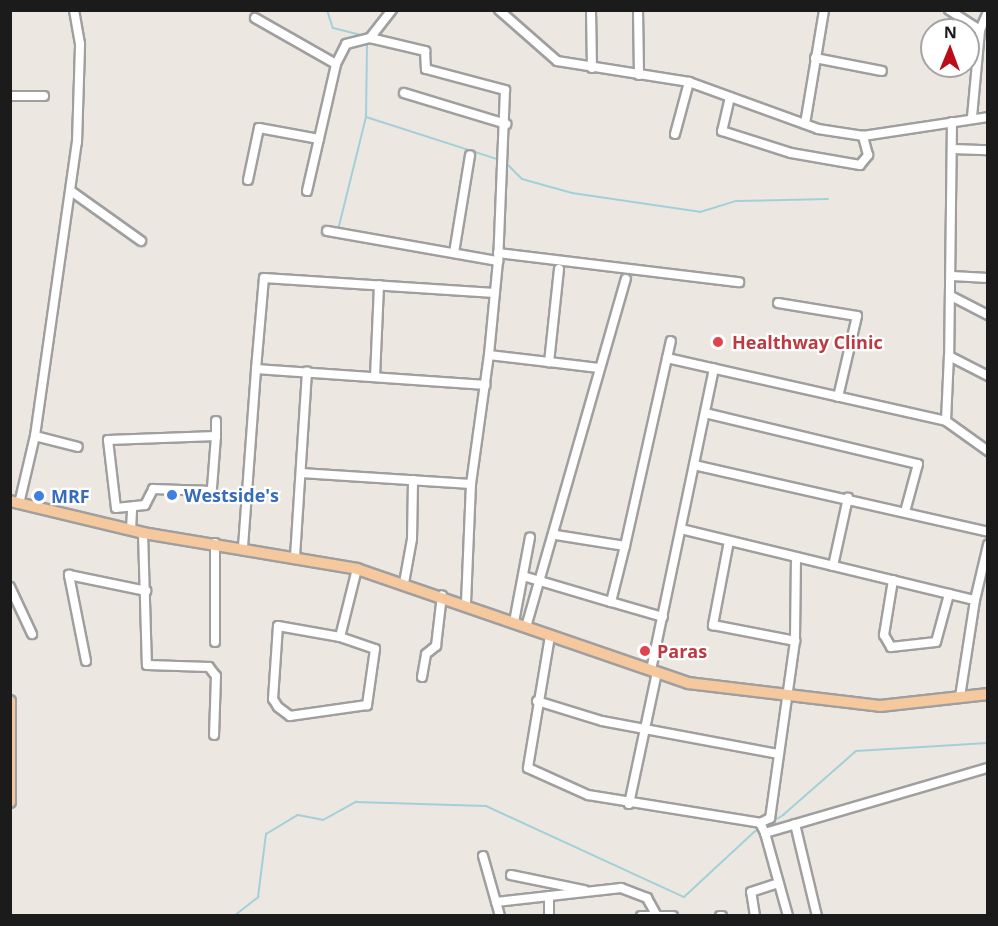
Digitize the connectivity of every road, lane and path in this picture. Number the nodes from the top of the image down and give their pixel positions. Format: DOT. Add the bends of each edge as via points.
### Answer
graph roads {
  1 [pos="74,10"];
  2 [pos="392,10"];
  3 [pos="499,10"];
  4 [pos="591,10"];
  5 [pos="638,10"];
  6 [pos="824,10"];
  7 [pos="987,12"];
  8 [pos="255,18"];
  9 [pos="980,30"];
  10 [pos="370,38"];
  11 [pos="815,58"];
  12 [pos="336,64"];
  13 [pos="592,68"];
  14 [pos="882,71"];
  15 [pos="639,75"];
  16 [pos="976,78"];
  17 [pos="689,82"];
  18 [pos="404,93"];
  19 [pos="10,96"];
  20 [pos="44,96"];
  21 [pos="730,97"];
  22 [pos="972,117"];
  23 [pos="987,117"];
  24 [pos="952,122"];
  25 [pos="506,124"];
  26 [pos="805,124"];
  27 [pos="675,134"];
  28 [pos="862,136"];
  29 [pos="319,139"];
  30 [pos="952,149"];
  31 [pos="987,150"];
  32 [pos="470,155"];
  33 [pos="248,180"];
  34 [pos="71,191"];
  35 [pos="307,191"];
  36 [pos="327,231"];
  37 [pos="141,241"];
  38 [pos="454,253"];
  39 [pos="498,257"];
  40 [pos="559,269"];
  41 [pos="952,276"];
  42 [pos="987,278"];
  43 [pos="626,279"];
  44 [pos="739,282"];
  45 [pos="378,285"];
  46 [pos="495,293"];
  47 [pos="951,296"];
  48 [pos="778,303"];
  49 [pos="987,315"];
  50 [pos="671,341"];
  51 [pos="489,355"];
  52 [pos="949,356"];
  53 [pos="667,358"];
  54 [pos="549,362"];
  55 [pos="599,368"];
  56 [pos="256,369"];
  57 [pos="714,369"];
  58 [pos="307,371"];
  59 [pos="375,376"];
  60 [pos="987,376"];
  61 [pos="484,385"];
  62 [pos="838,397"];
  63 [pos="705,413"];
  64 [pos="216,421"];
  65 [pos="946,421"];
  66 [pos="35,436"];
  67 [pos="216,436"];
  68 [pos="78,447"];
  69 [pos="987,451"];
  70 [pos="694,465"];
  71 [pos="301,473"];
  72 [pos="413,480"];
  73 [pos="471,484"];
  74 [pos="848,498"];
  75 [pos="15,502"];
  76 [pos="132,509"];
  77 [pos="905,512"];
  78 [pos="681,529"];
  79 [pos="131,530"];
  80 [pos="987,532"];
  81 [pos="143,533"];
  82 [pos="556,535"];
  83 [pos="530,537"];
  84 [pos="729,541"];
  85 [pos="214,543"];
  86 [pos="987,545"];
  87 [pos="625,546"];
  88 [pos="243,547"];
  89 [pos="295,557"];
  90 [pos="796,557"];
  91 [pos="833,566"];
  92 [pos="357,569"];
  93 [pos="523,576"];
  94 [pos="542,580"];
  95 [pos="893,580"];
  96 [pos="404,583"];
  97 [pos="10,587"];
  98 [pos="146,591"];
  99 [pos="949,594"];
  100 [pos="442,596"];
  101 [pos="975,600"];
  102 [pos="611,602"];
  103 [pos="466,603"];
  104 [pos="663,617"];
  105 [pos="514,622"];
  106 [pos="526,627"];
  107 [pos="32,634"];
  108 [pos="549,636"];
  109 [pos="340,637"];
  110 [pos="795,641"];
  111 [pos="215,642"];
  112 [pos="86,662"];
  113 [pos="654,671"];
  114 [pos="422,677"];
  115 [pos="987,694"];
  116 [pos="788,695"];
  117 [pos="960,698"];
  118 [pos="10,701"];
  119 [pos="537,701"];
  120 [pos="645,730"];
  121 [pos="214,735"];
  122 [pos="779,754"];
  123 [pos="987,768"];
  124 [pos="10,802"];
  125 [pos="629,804"];
  126 [pos="760,824"];
  127 [pos="795,824"];
  128 [pos="765,833"];
  129 [pos="483,856"];
  130 [pos="512,875"];
  131 [pos="779,883"];
  132 [pos="591,892"];
  133 [pos="549,896"];
  134 [pos="496,902"];
  135 [pos="656,914"];
  136 [pos="500,915"];
  137 [pos="549,915"];
  138 [pos="641,915"];
  139 [pos="673,915"];
  140 [pos="755,915"];
  141 [pos="788,915"];
  142 [pos="817,915"];
  1 -- 34 [label="street" via="80,44"];
  2 -- 10 [label="street"];
  3 -- 13 [label="street" via="557,62"];
  4 -- 13 [label="street"];
  5 -- 15 [label="street"];
  6 -- 11 [label="street"];
  7 -- 9 [label="street"];
  8 -- 12 [label="street"];
  10 -- 12 [label="street" via="345,44"];
  10 -- 25 [label="street" via="425,51 426,69 505,90"];
  11 -- 14 [label="street"];
  11 -- 26 [label="street"];
  12 -- 29 [label="street"];
  13 -- 15 [label="street"];
  15 -- 17 [label="street"];
  16 -- 22 [label="street"];
  17 -- 21 [label="street"];
  17 -- 27 [label="street"];
  18 -- 25 [label="street"];
  19 -- 20 [label="street"];
  21 -- 26 [label="street"];
  21 -- 28 [label="street" via="722,131 791,153 860,165 868,155"];
  22 -- 23 [label="street"];
  22 -- 24 [label="street"];
  24 -- 28 [label="street"];
  24 -- 30 [label="street"];
  25 -- 39 [label="street"];
  26 -- 28 [label="street"];
  29 -- 33 [label="street" via="259,128"];
  29 -- 35 [label="street"];
  30 -- 31 [label="street"];
  30 -- 41 [label="street"];
  32 -- 38 [label="street"];
  34 -- 37 [label="street"];
  34 -- 66 [label="street"];
  36 -- 38 [label="street"];
  38 -- 39 [label="street"];
  39 -- 44 [label="street"];
  39 -- 46 [label="street"];
  40 -- 54 [label="street"];
  41 -- 42 [label="street"];
  41 -- 47 [label="street"];
  43 -- 55 [label="street"];
  45 -- 46 [label="street"];
  45 -- 56 [label="street" via="264,278"];
  45 -- 59 [label="street"];
  46 -- 51 [label="street"];
  47 -- 49 [label="street"];
  47 -- 52 [label="street"];
  48 -- 62 [label="street" via="857,316"];
  50 -- 53 [label="street"];
  51 -- 54 [label="street"];
  51 -- 61 [label="street"];
  52 -- 60 [label="street"];
  52 -- 65 [label="street"];
  53 -- 57 [label="street"];
  53 -- 87 [label="street"];
  54 -- 55 [label="street"];
  55 -- 82 [label="street"];
  56 -- 58 [label="street"];
  56 -- 88 [label="street"];
  57 -- 62 [label="street"];
  57 -- 63 [label="street"];
  58 -- 59 [label="street"];
  58 -- 71 [label="street"];
  59 -- 61 [label="street"];
  61 -- 73 [label="street"];
  62 -- 65 [label="street"];
  63 -- 70 [label="street"];
  63 -- 77 [label="street" via="918,464"];
  64 -- 67 [label="street"];
  65 -- 69 [label="street"];
  66 -- 68 [label="street"];
  66 -- 75 [label="street"];
  67 -- 76 [label="street" via="211,491 153,489 145,505"];
  67 -- 76 [label="street" via="108,440 115,506"];
  70 -- 74 [label="street"];
  70 -- 78 [label="street"];
  71 -- 72 [label="street"];
  71 -- 89 [label="street"];
  72 -- 73 [label="street"];
  72 -- 96 [label="street" via="412,538"];
  73 -- 103 [label="street"];
  74 -- 77 [label="street"];
  74 -- 91 [label="street"];
  75 -- 79 [label="main road"];
  76 -- 79 [label="street"];
  77 -- 80 [label="street"];
  78 -- 84 [label="street"];
  78 -- 104 [label="street"];
  79 -- 81 [label="main road"];
  81 -- 85 [label="main road"];
  81 -- 98 [label="street"];
  82 -- 87 [label="street"];
  82 -- 94 [label="street"];
  83 -- 93 [label="street"];
  84 -- 90 [label="street"];
  84 -- 110 [label="street" via="713,625"];
  85 -- 88 [label="main road"];
  85 -- 111 [label="street"];
  86 -- 101 [label="street"];
  87 -- 102 [label="street"];
  88 -- 89 [label="main road"];
  89 -- 92 [label="main road"];
  90 -- 91 [label="street"];
  90 -- 110 [label="street"];
  91 -- 95 [label="street"];
  92 -- 96 [label="main road"];
  92 -- 109 [label="street"];
  93 -- 94 [label="street"];
  93 -- 105 [label="street"];
  94 -- 102 [label="street"];
  94 -- 106 [label="street"];
  95 -- 99 [label="street"];
  95 -- 99 [label="street" via="884,635 891,647 936,642"];
  96 -- 100 [label="main road"];
  97 -- 107 [label="street"];
  98 -- 112 [label="street" via="69,575"];
  98 -- 121 [label="street" via="147,665 208,667 216,676"];
  99 -- 101 [label="street"];
  100 -- 103 [label="main road"];
  100 -- 114 [label="street" via="436,646 426,654"];
  101 -- 117 [label="street"];
  102 -- 104 [label="street"];
  103 -- 105 [label="main road"];
  104 -- 113 [label="street"];
  105 -- 106 [label="main road"];
  106 -- 108 [label="main road"];
  108 -- 113 [label="main road"];
  108 -- 119 [label="street"];
  109 -- 109 [label="street" via="278,626 273,699 278,707 290,716 367,705 375,649"];
  110 -- 116 [label="street"];
  113 -- 116 [label="main road" via="688,683"];
  113 -- 120 [label="street"];
  115 -- 117 [label="main road"];
  116 -- 117 [label="main road" via="880,706"];
  116 -- 122 [label="street"];
  118 -- 124 [label="main road"];
  119 -- 120 [label="street"];
  119 -- 125 [label="street" via="528,768 588,795"];
  120 -- 122 [label="street"];
  120 -- 125 [label="street"];
  122 -- 126 [label="street" via="770,818"];
  123 -- 127 [label="street"];
  125 -- 126 [label="street"];
  126 -- 128 [label="street"];
  127 -- 128 [label="street"];
  127 -- 142 [label="street"];
  128 -- 131 [label="street"];
  129 -- 134 [label="street"];
  130 -- 132 [label="street"];
  131 -- 140 [label="street" via="751,892"];
  131 -- 141 [label="street"];
  132 -- 133 [label="street"];
  132 -- 135 [label="street" via="621,888 637,893 653,903"];
  133 -- 134 [label="street"];
  133 -- 137 [label="street"];
  134 -- 136 [label="street"];
  135 -- 138 [label="street"];
  135 -- 139 [label="street"];
}
